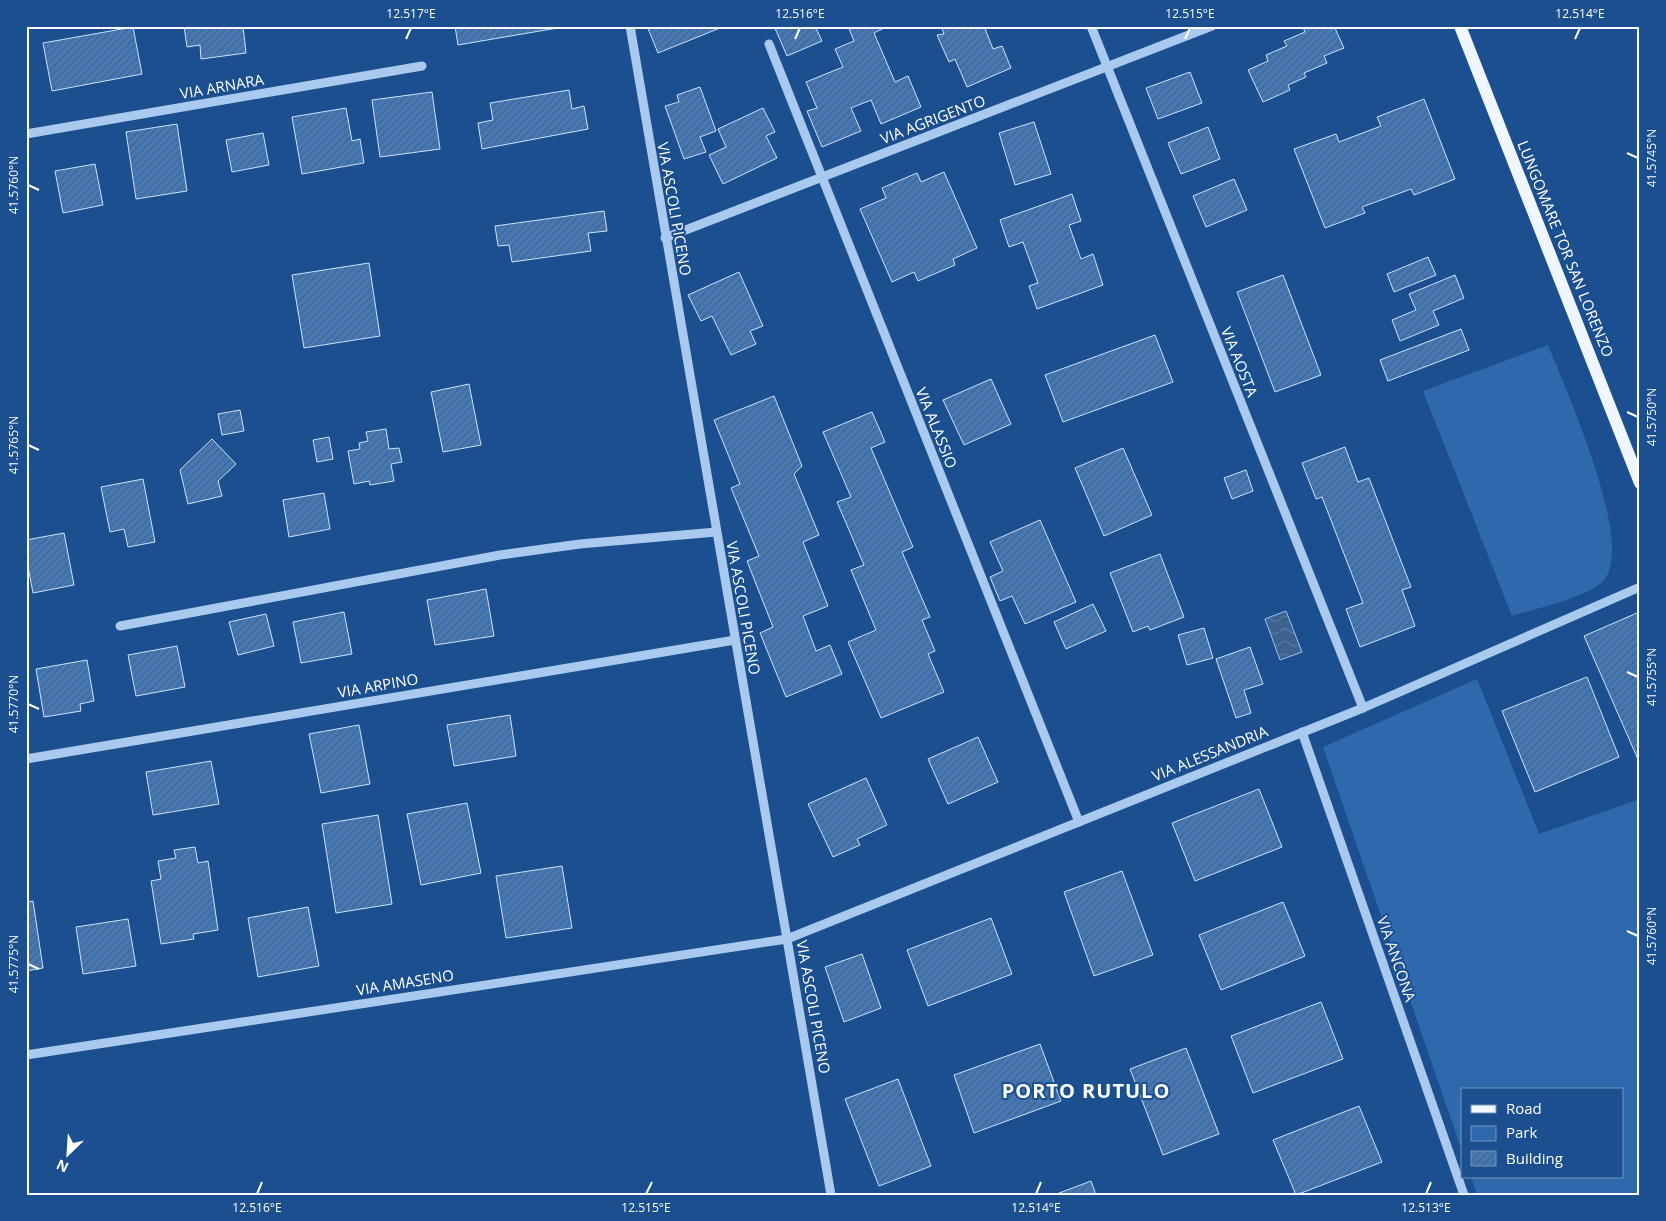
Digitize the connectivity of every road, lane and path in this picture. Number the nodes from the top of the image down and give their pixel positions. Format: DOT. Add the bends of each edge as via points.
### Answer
graph roads {
  1 [pos="630,26"];
  2 [pos="1091,26"];
  3 [pos="1212,26"];
  4 [pos="1460,26"];
  5 [pos="769,44"];
  6 [pos="422,66"];
  7 [pos="1107,67"];
  8 [pos="26,134"];
  9 [pos="822,178"];
  10 [pos="665,238"];
  11 [pos="1640,483"];
  12 [pos="716,532"];
  13 [pos="1640,587"];
  14 [pos="120,626"];
  15 [pos="735,640"];
  16 [pos="1363,708"];
  17 [pos="1302,732"];
  18 [pos="26,759"];
  19 [pos="1079,822"];
  20 [pos="787,938"];
  21 [pos="26,1055"];
  22 [pos="831,1195"];
  23 [pos="1464,1195"];
  1 -- 10 [label="street, VIA ASCOLI PICENO"];
  2 -- 7 [label="street, VIA AOSTA"];
  3 -- 7 [label="street, VIA AGRIGENTO"];
  4 -- 11 [label="main road, LUNGOMARE TOR SAN LORENZO"];
  5 -- 9 [label="street, VIA ALASSIO"];
  6 -- 8 [label="street, VIA ARNARA"];
  7 -- 9 [label="street, VIA AGRIGENTO"];
  7 -- 16 [label="street, VIA AOSTA"];
  9 -- 10 [label="street, VIA AGRIGENTO"];
  9 -- 19 [label="street, VIA ALASSIO"];
  10 -- 12 [label="street, VIA ASCOLI PICENO"];
  12 -- 14 [label="street" via="500,554"];
  12 -- 15 [label="street, VIA ASCOLI PICENO"];
  13 -- 16 [label="street, VIA ALESSANDRIA"];
  15 -- 18 [label="street, VIA ARPINO"];
  15 -- 20 [label="street, VIA ASCOLI PICENO"];
  16 -- 17 [label="street, VIA ALESSANDRIA"];
  17 -- 19 [label="street, VIA ALESSANDRIA"];
  17 -- 23 [label="street, VIA ANCONA"];
  19 -- 20 [label="street, VIA ALESSANDRIA"];
  20 -- 21 [label="street, VIA AMASENO"];
  20 -- 22 [label="street, VIA ASCOLI PICENO"];
}
